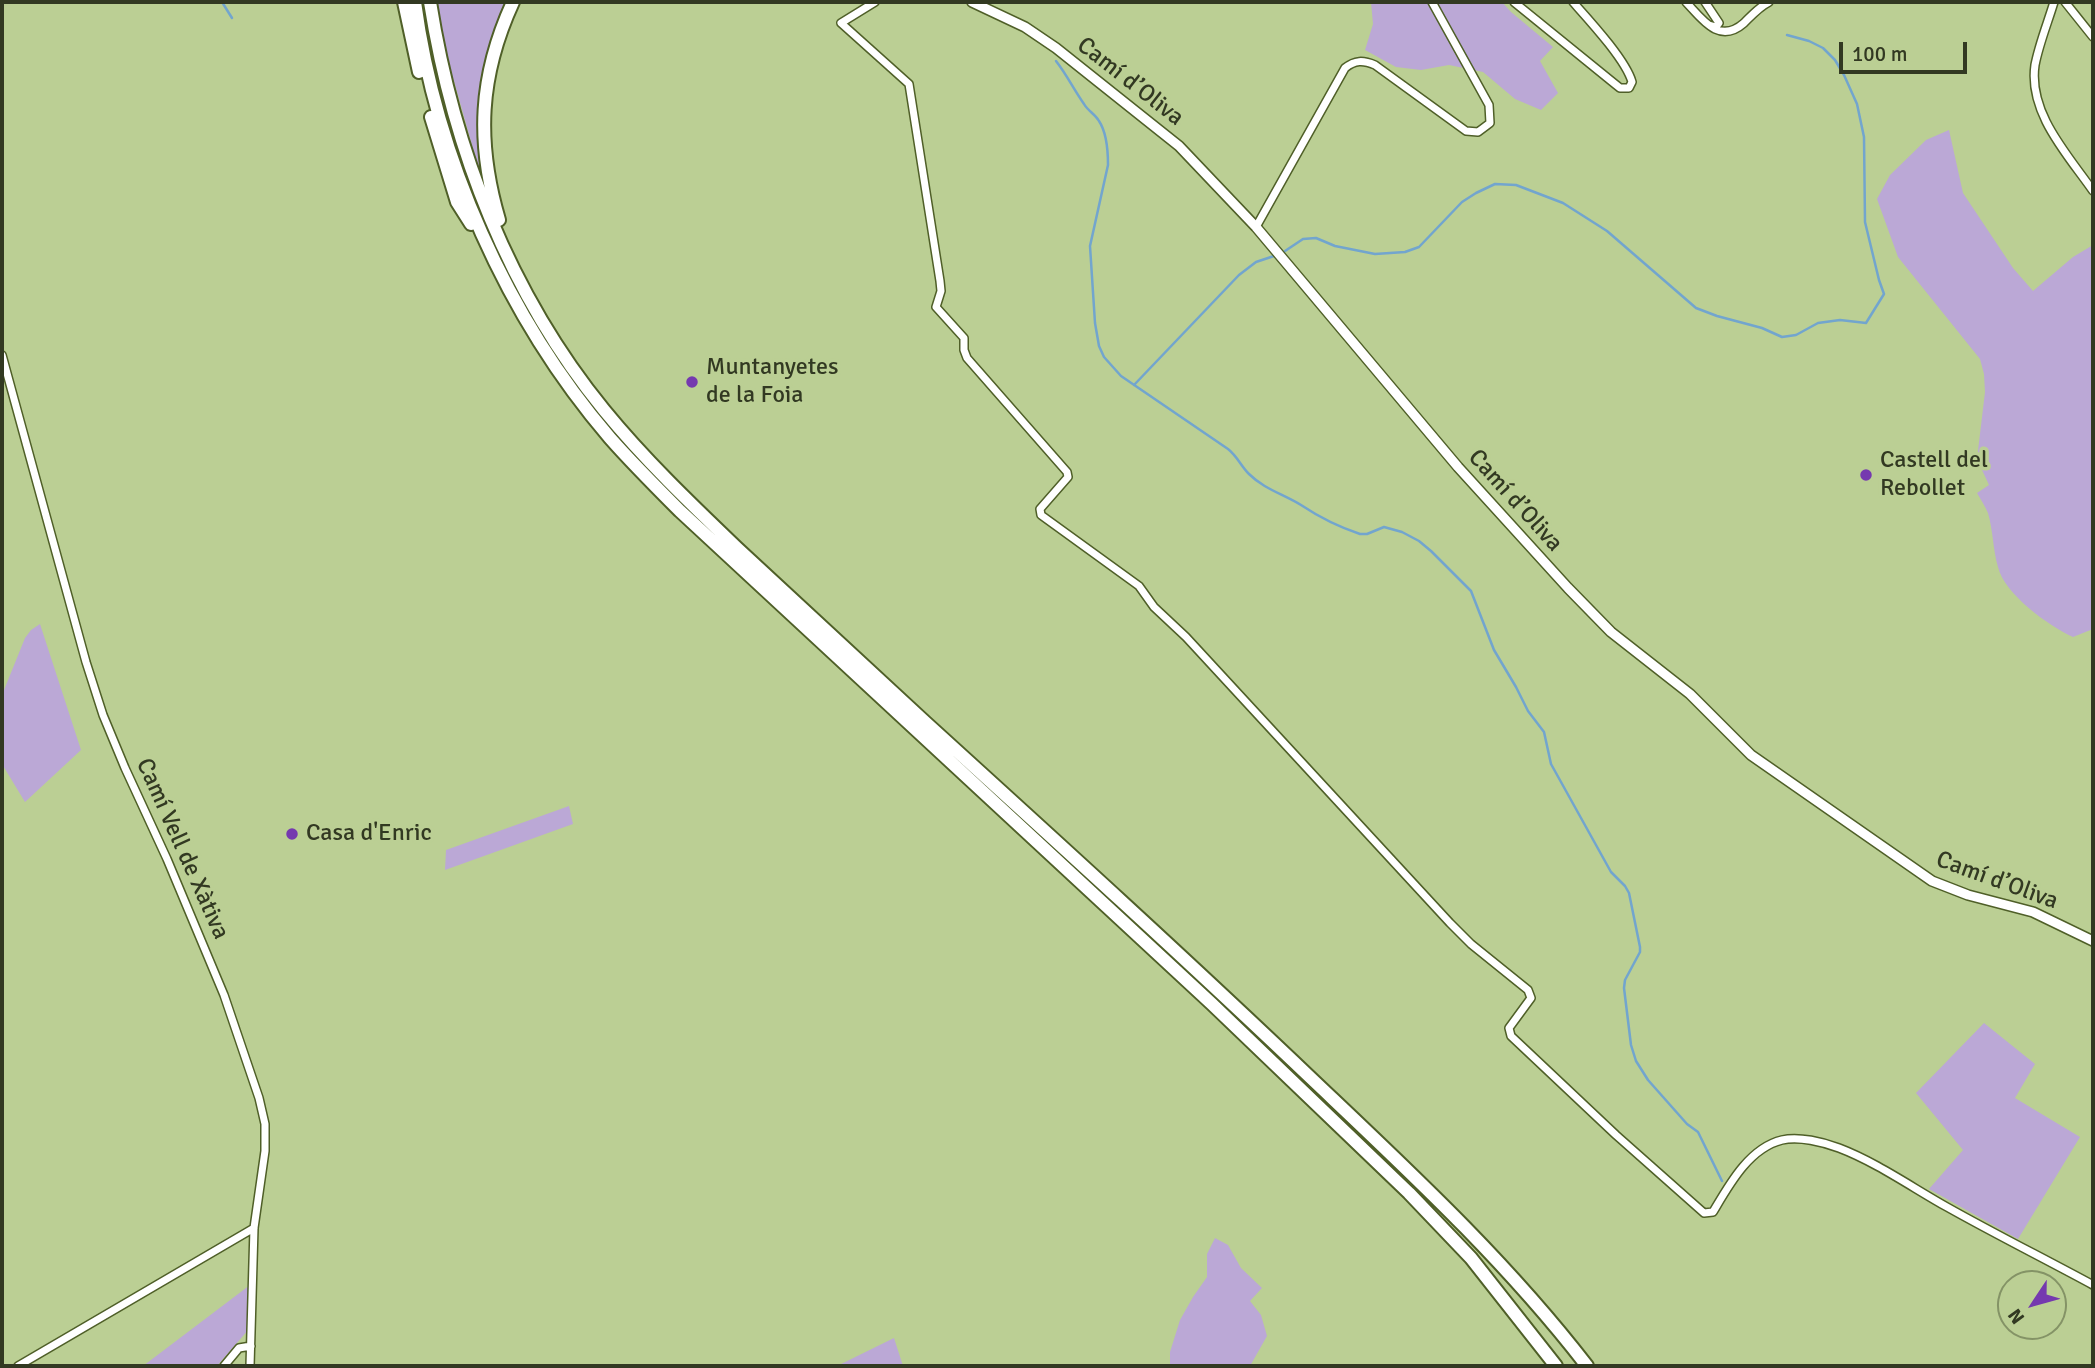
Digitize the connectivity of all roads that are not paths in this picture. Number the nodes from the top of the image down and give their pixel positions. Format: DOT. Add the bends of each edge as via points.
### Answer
graph roads {
  1 [pos="404,2"];
  2 [pos="415,2"];
  3 [pos="430,2"];
  4 [pos="875,2"];
  5 [pos="972,2"];
  6 [pos="1432,2"];
  7 [pos="1514,2"];
  8 [pos="1573,2"];
  9 [pos="1686,2"];
  10 [pos="1705,2"];
  11 [pos="1769,2"];
  12 [pos="2054,2"];
  13 [pos="2065,2"];
  14 [pos="512,4"];
  15 [pos="1709,25"];
  16 [pos="415,37"];
  17 [pos="2093,37"];
  18 [pos="2093,191"];
  19 [pos="1256,227"];
  20 [pos="543,323"];
  21 [pos="2,355"];
  22 [pos="2093,942"];
  23 [pos="254,1228"];
  24 [pos="2093,1285"];
  25 [pos="251,1346"];
  26 [pos="18,1366"];
  27 [pos="224,1366"];
  28 [pos="250,1366"];
  29 [pos="1556,1366"];
  30 [pos="1587,1366"];
  1 -- 16 [label="highway"];
  2 -- 16 [label="highway"];
  3 -- 20 [label="highway" via="466,156 504,251"];
  4 -- 24 [label="street" via="841,23 909,84 940,281 936,307 964,338 967,358 1066,472 1068,477 1040,509 1041,514 1139,586 1450,923 1528,990 1531,998 1509,1028 1511,1036 1703,1213 1713,1212 1728,1186 1761,1150 1783,1140 1819,1143 1849,1152"];
  5 -- 19 [label="street, Camí d’Oliva" via="1041,37 1148,120"];
  6 -- 19 [label="street" via="1489,105 1490,123 1478,132 1465,131 1375,65 1356,62 1345,68"];
  7 -- 8 [label="street" via="1620,88 1629,88 1629,74"];
  9 -- 15 [label="street"];
  10 -- 15 [label="street" via="1719,23"];
  11 -- 15 [label="street" via="1735,30 1719,31"];
  12 -- 18 [label="street" via="2037,55 2035,95 2047,124"];
  13 -- 17 [label="street"];
  14 -- 20 [label="highway" via="492,55 483,108 484,142 500,225"];
  16 -- 29 [label="highway" via="457,202 556,367 609,437 766,592 1390,1174 1471,1258"];
  19 -- 22 [label="street, Camí d’Oliva" via="1465,475 1568,588 1625,645 1705,708 1742,747 1931,881 2026,909"];
  20 -- 30 [label="highway" via="601,407 695,507 1427,1188 1526,1291"];
  21 -- 23 [label="street, Camí Vell de Xàtiva" via="103,715 214,970 254,1081 266,1132"];
  23 -- 25 [label="street, Camí Vell de Xàtiva"];
  23 -- 26 [label="street"];
  25 -- 27 [label="street" via="239,1348"];
  25 -- 28 [label="street, Camí Vell de Xàtiva"];
}
